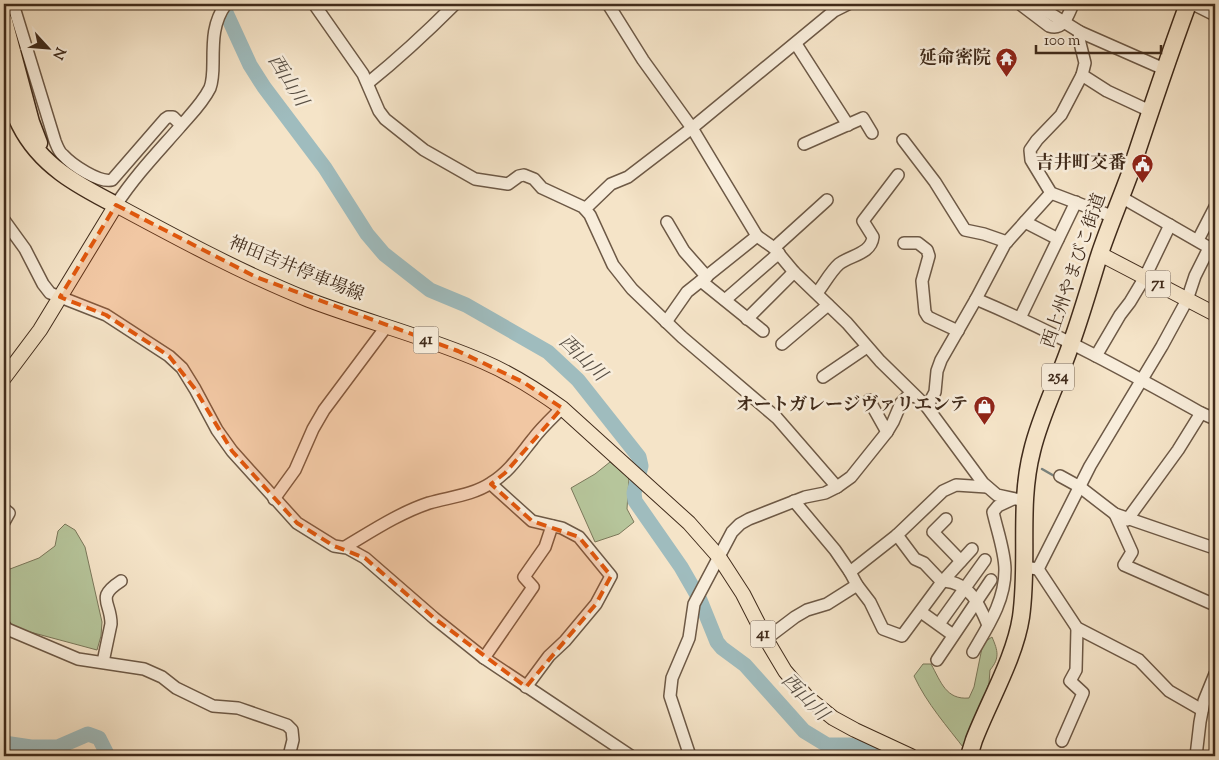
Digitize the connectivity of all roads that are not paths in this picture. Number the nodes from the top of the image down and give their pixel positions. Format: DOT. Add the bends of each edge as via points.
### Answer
graph roads {
  1 [pos="13,4"];
  2 [pos="314,4"];
  3 [pos="455,4"];
  4 [pos="608,4"];
  5 [pos="848,4"];
  6 [pos="1020,4"];
  7 [pos="1035,4"];
  8 [pos="1073,4"];
  9 [pos="1188,4"];
  10 [pos="1193,4"];
  11 [pos="223,7"];
  12 [pos="834,7"];
  13 [pos="1215,15"];
  14 [pos="4,20"];
  15 [pos="1064,23"];
  16 [pos="1080,32"];
  17 [pos="796,44"];
  18 [pos="1164,68"];
  19 [pos="1082,75"];
  20 [pos="4,77"];
  21 [pos="368,83"];
  22 [pos="1150,111"];
  23 [pos="181,125"];
  24 [pos="848,125"];
  25 [pos="692,128"];
  26 [pos="872,133"];
  27 [pos="903,140"];
  28 [pos="804,144"];
  29 [pos="54,168"];
  30 [pos="898,175"];
  31 [pos="1051,194"];
  32 [pos="1122,197"];
  33 [pos="827,200"];
  34 [pos="1076,202"];
  35 [pos="116,205"];
  36 [pos="1215,207"];
  37 [pos="585,209"];
  38 [pos="1114,217"];
  39 [pos="4,220"];
  40 [pos="667,222"];
  41 [pos="1025,222"];
  42 [pos="1170,224"];
  43 [pos="757,236"];
  44 [pos="1058,239"];
  45 [pos="1198,240"];
  46 [pos="1007,242"];
  47 [pos="904,243"];
  48 [pos="1212,249"];
  49 [pos="776,250"];
  50 [pos="1100,254"];
  51 [pos="794,272"];
  52 [pos="1145,277"];
  53 [pos="704,279"];
  54 [pos="817,293"];
  55 [pos="60,296"];
  56 [pos="976,299"];
  57 [pos="724,300"];
  58 [pos="1187,300"];
  59 [pos="828,305"];
  60 [pos="1215,314"];
  61 [pos="1020,318"];
  62 [pos="747,319"];
  63 [pos="666,322"];
  64 [pos="386,327"];
  65 [pos="958,330"];
  66 [pos="763,331"];
  67 [pos="782,344"];
  68 [pos="1072,344"];
  69 [pos="866,347"];
  70 [pos="1096,356"];
  71 [pos="823,377"];
  72 [pos="4,378"];
  73 [pos="1141,380"];
  74 [pos="915,396"];
  75 [pos="869,400"];
  76 [pos="927,407"];
  77 [pos="562,408"];
  78 [pos="1201,413"];
  79 [pos="1215,419"];
  80 [pos="886,432"];
  81 [pos="1060,476"];
  82 [pos="490,484"];
  83 [pos="837,487"];
  84 [pos="987,487"];
  85 [pos="1080,487"];
  86 [pos="274,499"];
  87 [pos="1019,500"];
  88 [pos="794,501"];
  89 [pos="4,509"];
  90 [pos="1115,514"];
  91 [pos="946,519"];
  92 [pos="1128,520"];
  93 [pos="4,522"];
  94 [pos="552,526"];
  95 [pos="898,535"];
  96 [pos="345,547"];
  97 [pos="1215,547"];
  98 [pos="972,549"];
  99 [pos="719,557"];
  100 [pos="985,560"];
  101 [pos="961,562"];
  102 [pos="1031,568"];
  103 [pos="850,572"];
  104 [pos="992,580"];
  105 [pos="121,581"];
  106 [pos="943,582"];
  107 [pos="857,585"];
  108 [pos="964,588"];
  109 [pos="977,600"];
  110 [pos="1215,605"];
  111 [pos="921,612"];
  112 [pos="938,624"];
  113 [pos="4,625"];
  114 [pos="988,626"];
  115 [pos="1077,628"];
  116 [pos="954,635"];
  117 [pos="766,639"];
  118 [pos="973,652"];
  119 [pos="484,658"];
  120 [pos="937,660"];
  121 [pos="103,662"];
  122 [pos="1215,674"];
  123 [pos="526,687"];
  124 [pos="1202,710"];
  125 [pos="1062,741"];
  126 [pos="289,756"];
  127 [pos="631,756"];
  128 [pos="690,756"];
  129 [pos="910,756"];
  130 [pos="969,756"];
  131 [pos="1196,756"];
  1 -- 23 [label="street" via="55,142 62,155 73,163 98,179 112,180 165,119 173,117"];
  2 -- 21 [label="street"];
  3 -- 21 [label="street"];
  4 -- 25 [label="street"];
  5 -- 12 [label="street"];
  6 -- 15 [label="street" via="1049,26 1057,28"];
  7 -- 15 [label="street"];
  8 -- 15 [label="street"];
  9 -- 18 [label="highway, 西上州やまびこ街道 / 254"];
  10 -- 13 [label="street"];
  11 -- 23 [label="street" via="213,36 210,87 193,114"];
  12 -- 17 [label="street"];
  14 -- 29 [label="highway" via="36,136"];
  15 -- 16 [label="street"];
  16 -- 18 [label="street"];
  16 -- 19 [label="street" via="1085,63"];
  17 -- 24 [label="street"];
  17 -- 25 [label="street"];
  18 -- 22 [label="highway, 西上州やまびこ街道 / 254"];
  19 -- 22 [label="street"];
  19 -- 31 [label="street" via="1061,115 1030,150 1035,170"];
  20 -- 29 [label="highway" via="20,125"];
  21 -- 37 [label="street" via="385,119 424,150 475,179 508,184 524,175 534,179 542,188"];
  22 -- 32 [label="highway, 西上州やまびこ街道 / 254"];
  23 -- 35 [label="street"];
  24 -- 26 [label="street" via="863,118"];
  24 -- 28 [label="street"];
  25 -- 37 [label="street" via="628,177 611,184"];
  25 -- 43 [label="street"];
  27 -- 46 [label="street" via="935,182 964,230"];
  29 -- 35 [label="highway" via="72,182"];
  30 -- 54 [label="street" via="863,221 873,238 872,243 860,254 839,264"];
  31 -- 34 [label="street"];
  31 -- 41 [label="street"];
  32 -- 38 [label="highway, 西上州やまびこ街道 / 254"];
  32 -- 42 [label="street"];
  33 -- 49 [label="street"];
  34 -- 38 [label="street"];
  34 -- 44 [label="street"];
  35 -- 55 [label="main road"];
  35 -- 64 [label="main road, 神田吉井停車場線 / 41" via="256,278"];
  36 -- 45 [label="street"];
  37 -- 63 [label="street" via="613,265"];
  38 -- 50 [label="highway, 西上州やまびこ街道 / 254"];
  39 -- 55 [label="street" via="43,284 50,293"];
  40 -- 53 [label="street"];
  41 -- 44 [label="street"];
  41 -- 46 [label="street"];
  42 -- 45 [label="street"];
  42 -- 52 [label="street"];
  43 -- 49 [label="street"];
  43 -- 53 [label="street"];
  44 -- 61 [label="street"];
  45 -- 48 [label="street"];
  46 -- 56 [label="street"];
  47 -- 65 [label="street" via="918,243 929,256 922,281 928,317"];
  48 -- 58 [label="street" via="1195,276"];
  49 -- 51 [label="street"];
  49 -- 57 [label="street"];
  50 -- 52 [label="main road, 71"];
  50 -- 68 [label="highway, 西上州やまびこ街道 / 254"];
  51 -- 54 [label="street"];
  51 -- 62 [label="street"];
  52 -- 58 [label="main road, 71"];
  52 -- 70 [label="street"];
  53 -- 57 [label="street"];
  53 -- 63 [label="street" via="687,292"];
  54 -- 59 [label="street"];
  55 -- 72 [label="main road"];
  55 -- 86 [label="street" via="106,315 182,368 217,430"];
  56 -- 61 [label="street"];
  56 -- 65 [label="street"];
  57 -- 62 [label="street"];
  58 -- 60 [label="main road, 71"];
  58 -- 73 [label="street"];
  59 -- 67 [label="street"];
  59 -- 69 [label="street"];
  61 -- 68 [label="street"];
  62 -- 66 [label="street"];
  63 -- 83 [label="street" via="777,418"];
  64 -- 77 [label="main road, 神田吉井停車場線 / 41" via="486,363 523,382"];
  64 -- 86 [label="street" via="324,410 295,470"];
  65 -- 76 [label="street" via="937,371 935,392"];
  68 -- 70 [label="street"];
  68 -- 87 [label="highway, 西上州やまびこ街道 / 254" via="1042,418 1025,488"];
  69 -- 71 [label="street"];
  69 -- 74 [label="street"];
  70 -- 73 [label="street"];
  73 -- 78 [label="street"];
  73 -- 85 [label="street"];
  74 -- 76 [label="street"];
  74 -- 80 [label="street" via="901,403"];
  75 -- 80 [label="street"];
  76 -- 84 [label="street"];
  77 -- 82 [label="street" via="506,473"];
  77 -- 99 [label="main road, 神田吉井停車場線 / 41" via="689,523"];
  78 -- 79 [label="street"];
  78 -- 92 [label="street"];
  80 -- 83 [label="street" via="851,477"];
  81 -- 85 [label="street"];
  82 -- 94 [label="street" via="532,521"];
  82 -- 96 [label="street" via="475,492 406,512"];
  83 -- 88 [label="street"];
  84 -- 87 [label="street" via="997,495"];
  84 -- 95 [label="street" via="956,485 943,491"];
  85 -- 90 [label="street"];
  85 -- 102 [label="street"];
  86 -- 96 [label="street" via="315,536 334,546"];
  87 -- 102 [label="highway, 西上州やまびこ街道 / 254"];
  87 -- 114 [label="street" via="998,506 993,512 1005,568 1000,600"];
  88 -- 99 [label="street" via="740,524"];
  88 -- 103 [label="street"];
  89 -- 93 [label="street" via="9,513"];
  90 -- 92 [label="street"];
  90 -- 110 [label="street" via="1132,552 1124,566"];
  91 -- 101 [label="street" via="933,532"];
  92 -- 97 [label="street"];
  94 -- 119 [label="street" via="545,547 524,577 533,587"];
  94 -- 123 [label="street" via="579,537 611,576 596,604"];
  95 -- 103 [label="street"];
  95 -- 106 [label="street" via="915,559 924,563"];
  96 -- 119 [label="street" via="366,558"];
  98 -- 101 [label="street"];
  99 -- 117 [label="main road, 神田吉井停車場線 / 41"];
  99 -- 128 [label="street" via="694,604 689,638 672,678 670,696"];
  100 -- 108 [label="street"];
  101 -- 106 [label="street"];
  102 -- 115 [label="street"];
  102 -- 130 [label="highway, 西上州やまびこ街道 / 254" via="1016,638"];
  103 -- 107 [label="street"];
  104 -- 109 [label="street"];
  105 -- 121 [label="street" via="109,589 106,600 111,624"];
  106 -- 108 [label="street"];
  106 -- 111 [label="street"];
  107 -- 111 [label="street" via="870,602 883,629 902,636"];
  107 -- 117 [label="street" via="827,604 795,617"];
  108 -- 109 [label="street"];
  108 -- 112 [label="street"];
  109 -- 114 [label="street"];
  109 -- 116 [label="street"];
  111 -- 112 [label="street"];
  112 -- 116 [label="street"];
  113 -- 121 [label="street" via="78,659"];
  114 -- 118 [label="street"];
  115 -- 124 [label="street" via="1140,660 1168,691"];
  115 -- 125 [label="street" via="1076,670 1070,682 1083,693"];
  116 -- 120 [label="street"];
  117 -- 129 [label="main road, 神田吉井停車場線 / 41" via="785,671 807,697 833,718"];
  119 -- 123 [label="street"];
  121 -- 126 [label="street" via="144,669 213,706 238,708 287,725 292,730 293,740"];
  122 -- 124 [label="street"];
  123 -- 127 [label="street"];
  124 -- 131 [label="street"];
}
